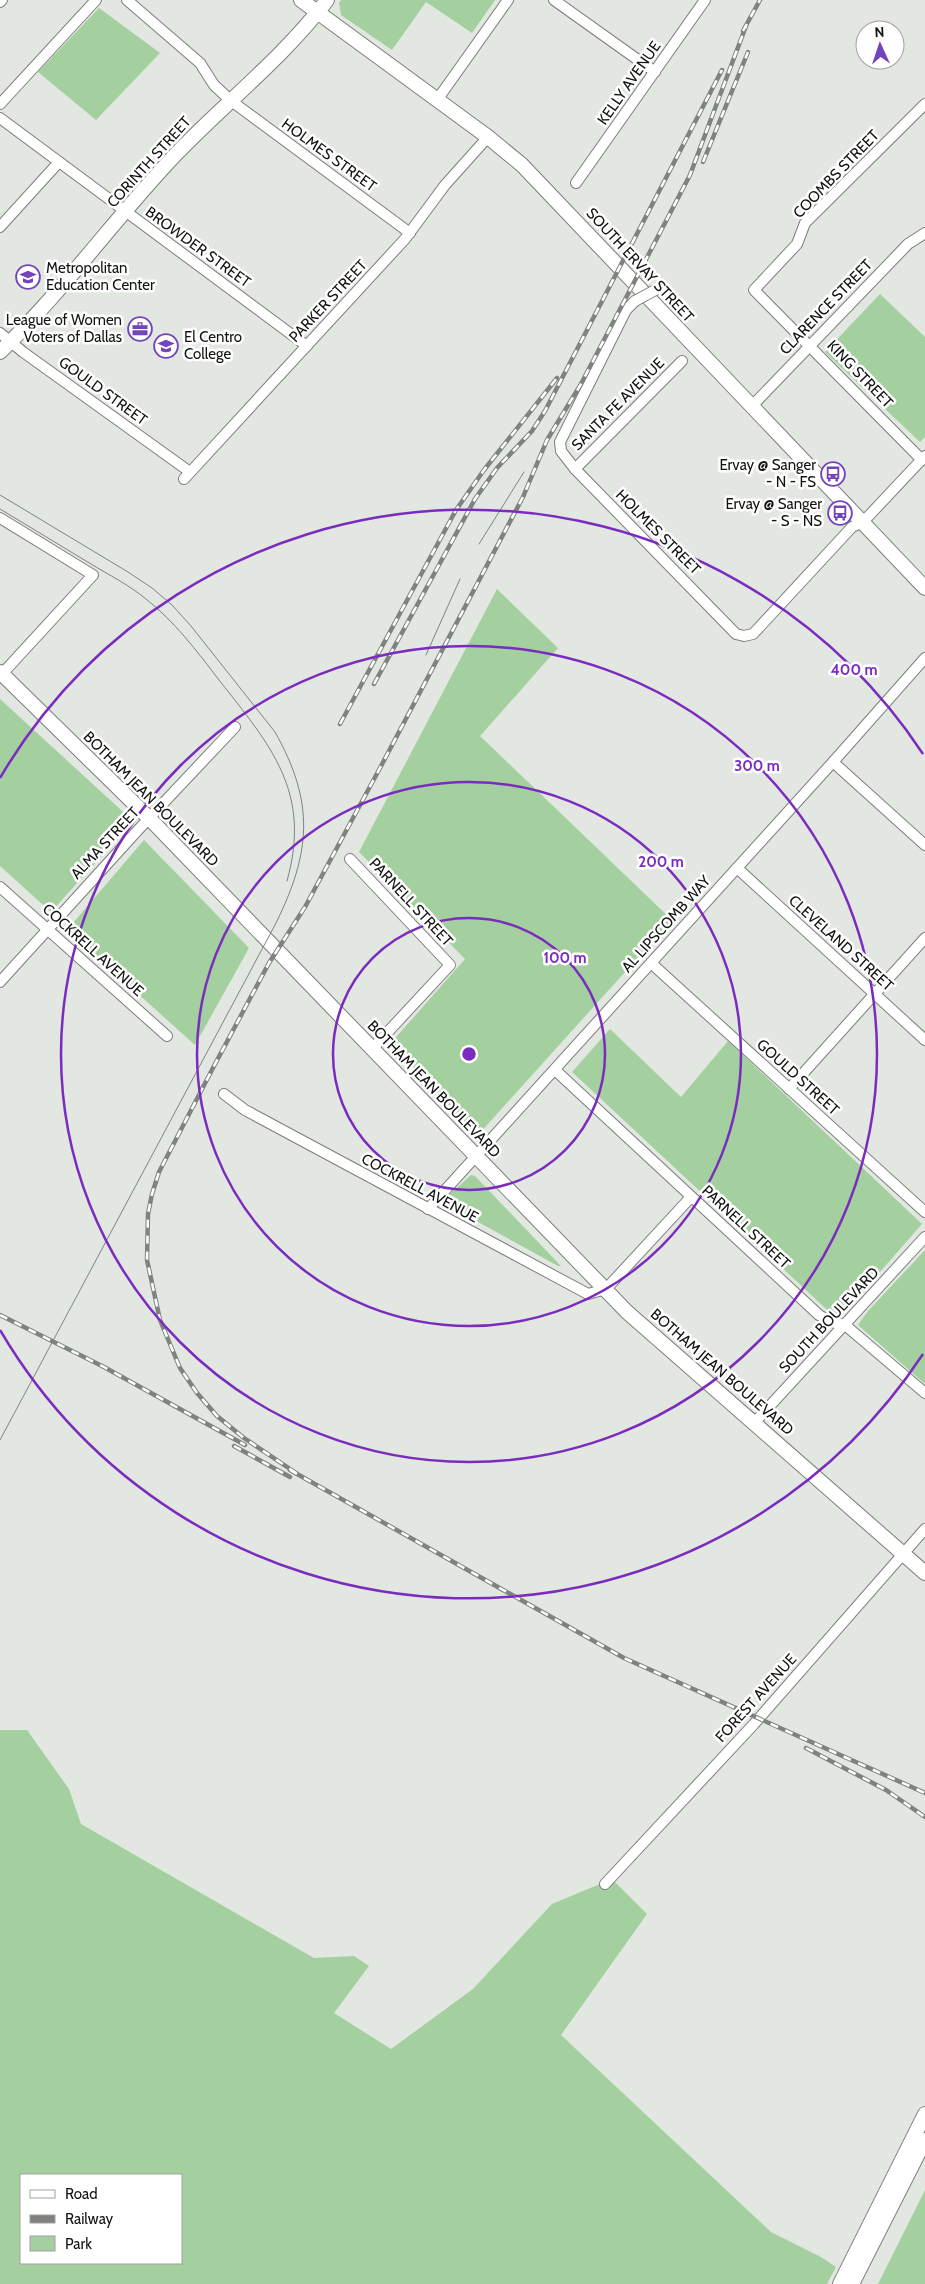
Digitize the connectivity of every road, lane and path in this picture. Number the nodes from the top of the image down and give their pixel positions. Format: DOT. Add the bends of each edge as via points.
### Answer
graph roads {
  1 [pos="96,0"];
  2 [pos="127,0"];
  3 [pos="301,0"];
  4 [pos="327,0"];
  5 [pos="508,0"];
  6 [pos="554,0"];
  7 [pos="705,0"];
  8 [pos="318,12"];
  9 [pos="655,72"];
  10 [pos="230,100"];
  11 [pos="437,100"];
  12 [pos="0,104"];
  13 [pos="925,104"];
  14 [pos="0,118"];
  15 [pos="488,137"];
  16 [pos="59,162"];
  17 [pos="576,183"];
  18 [pos="125,212"];
  19 [pos="0,227"];
  20 [pos="410,233"];
  21 [pos="925,233"];
  22 [pos="659,288"];
  23 [pos="754,290"];
  24 [pos="3,342"];
  25 [pos="307,346"];
  26 [pos="811,346"];
  27 [pos="682,361"];
  28 [pos="752,406"];
  29 [pos="923,458"];
  30 [pos="575,469"];
  31 [pos="187,476"];
  32 [pos="0,518"];
  33 [pos="863,522"];
  34 [pos="925,588"];
  35 [pos="925,658"];
  36 [pos="1,673"];
  37 [pos="235,727"];
  38 [pos="834,762"];
  39 [pos="149,818"];
  40 [pos="925,845"];
  41 [pos="350,859"];
  42 [pos="737,868"];
  43 [pos="0,887"];
  44 [pos="47,929"];
  45 [pos="925,938"];
  46 [pos="651,963"];
  47 [pos="0,982"];
  48 [pos="875,994"];
  49 [pos="167,1036"];
  50 [pos="925,1040"];
  51 [pos="372,1049"];
  52 [pos="555,1070"];
  53 [pos="788,1089"];
  54 [pos="224,1094"];
  55 [pos="477,1156"];
  56 [pos="691,1197"];
  57 [pos="428,1209"];
  58 [pos="925,1212"];
  59 [pos="925,1237"];
  60 [pos="606,1289"];
  61 [pos="845,1325"];
  62 [pos="925,1393"];
  63 [pos="754,1423"];
  64 [pos="925,1529"];
  65 [pos="903,1554"];
  66 [pos="925,1573"];
  67 [pos="604,1884"];
  68 [pos="925,2114"];
  69 [pos="925,2140"];
  70 [pos="840,2284"];
  71 [pos="852,2284"];
  1 -- 12 [label="street"];
  2 -- 10 [label="street, HOLMES STREET" via="200,63 214,85"];
  3 -- 8 [label="main road, SOUTH ERVAY STREET"];
  4 -- 8 [label="main road, CORINTH STREET"];
  5 -- 11 [label="street"];
  6 -- 9 [label="street"];
  7 -- 9 [label="street, KELLY AVENUE"];
  8 -- 10 [label="main road, CORINTH STREET"];
  8 -- 11 [label="main road, SOUTH ERVAY STREET"];
  9 -- 17 [label="street, KELLY AVENUE"];
  10 -- 18 [label="main road, CORINTH STREET"];
  10 -- 20 [label="street, HOLMES STREET"];
  11 -- 15 [label="main road, SOUTH ERVAY STREET"];
  13 -- 23 [label="street, COOMBS STREET" via="805,223 797,244"];
  14 -- 16 [label="street, BROWDER STREET"];
  15 -- 20 [label="street, PARKER STREET" via="433,200"];
  15 -- 28 [label="main road, SOUTH ERVAY STREET" via="522,166"];
  16 -- 18 [label="street, BROWDER STREET"];
  16 -- 19 [label="street"];
  18 -- 24 [label="main road, CORINTH STREET" via="69,280"];
  18 -- 25 [label="street, BROWDER STREET"];
  20 -- 25 [label="street, PARKER STREET"];
  21 -- 26 [label="street, CLARENCE STREET" via="908,244"];
  22 -- 30 [label="street, HOLMES STREET, bridge" via="626,310 560,442 561,451"];
  23 -- 26 [label="street, KING STREET"];
  24 -- 31 [label="street, GOULD STREET"];
  25 -- 31 [label="street, PARKER STREET"];
  26 -- 28 [label="street, CLARENCE STREET"];
  26 -- 29 [label="street, KING STREET"];
  27 -- 30 [label="street, SANTA FE AVENUE"];
  28 -- 33 [label="main road, SOUTH ERVAY STREET"];
  29 -- 33 [label="street"];
  30 -- 33 [label="street, HOLMES STREET" via="731,629 744,636 753,634 852,527"];
  32 -- 36 [label="street" via="93,575"];
  33 -- 34 [label="main road, SOUTH ERVAY STREET"];
  35 -- 38 [label="street, AL LIPSCOMB WAY"];
  36 -- 39 [label="main road, BOTHAM JEAN BOULEVARD"];
  37 -- 39 [label="street, ALMA STREET"];
  38 -- 40 [label="street"];
  38 -- 42 [label="street, AL LIPSCOMB WAY"];
  39 -- 44 [label="street, ALMA STREET"];
  39 -- 51 [label="main road, BOTHAM JEAN BOULEVARD"];
  41 -- 51 [label="street, PARNELL STREET" via="450,965"];
  42 -- 46 [label="street, AL LIPSCOMB WAY"];
  42 -- 48 [label="street, CLEVELAND STREET"];
  43 -- 44 [label="street, COCKRELL AVENUE"];
  44 -- 47 [label="street, ALMA STREET"];
  44 -- 49 [label="street, COCKRELL AVENUE"];
  45 -- 48 [label="street"];
  46 -- 52 [label="street, AL LIPSCOMB WAY"];
  46 -- 53 [label="street, GOULD STREET"];
  48 -- 50 [label="street, CLEVELAND STREET"];
  48 -- 53 [label="street"];
  51 -- 55 [label="main road, BOTHAM JEAN BOULEVARD"];
  52 -- 55 [label="street, AL LIPSCOMB WAY"];
  52 -- 56 [label="street, PARNELL STREET"];
  53 -- 58 [label="street, GOULD STREET"];
  54 -- 57 [label="street, COCKRELL AVENUE" via="245,1110"];
  55 -- 57 [label="street, AL LIPSCOMB WAY"];
  55 -- 60 [label="main road, BOTHAM JEAN BOULEVARD"];
  56 -- 60 [label="street"];
  56 -- 61 [label="street, PARNELL STREET" via="819,1315"];
  57 -- 60 [label="street, COCKRELL AVENUE" via="580,1292 588,1294"];
  59 -- 61 [label="street, SOUTH BOULEVARD"];
  60 -- 63 [label="main road, BOTHAM JEAN BOULEVARD"];
  61 -- 62 [label="street, PARNELL STREET"];
  61 -- 63 [label="street, SOUTH BOULEVARD"];
  63 -- 65 [label="main road, BOTHAM JEAN BOULEVARD"];
  64 -- 65 [label="street, FOREST AVENUE"];
  65 -- 66 [label="main road"];
  65 -- 67 [label="street, FOREST AVENUE" via="754,1724"];
  68 -- 70 [label="main road"];
  69 -- 71 [label="main road"];
}
